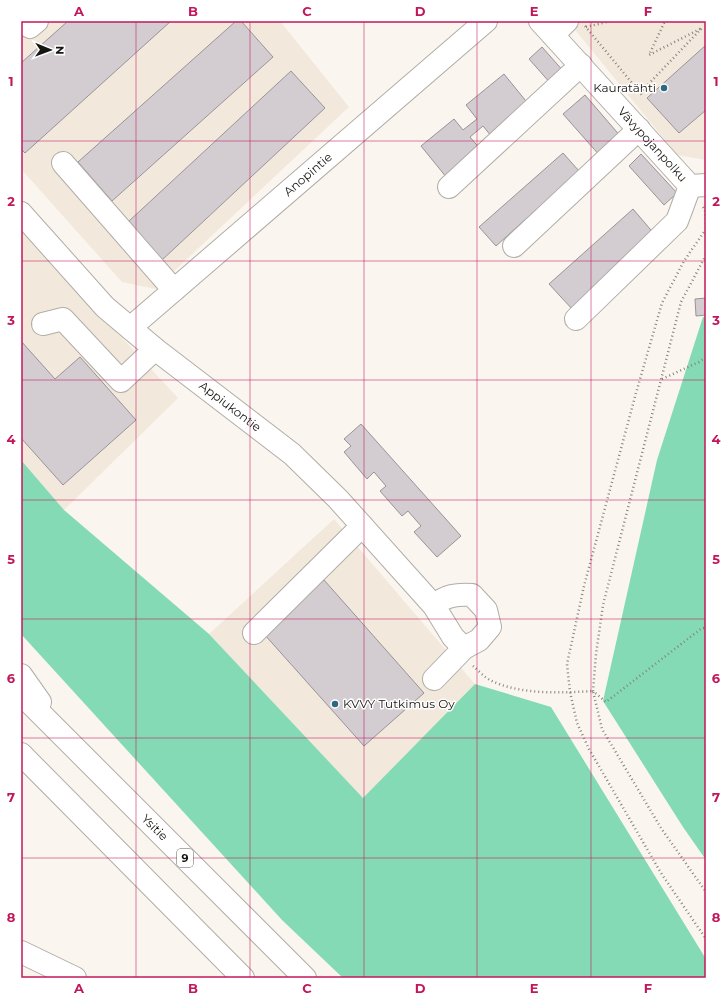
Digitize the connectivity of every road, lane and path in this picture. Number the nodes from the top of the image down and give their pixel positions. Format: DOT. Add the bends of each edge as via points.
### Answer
graph roads {
  1 [pos="36,21"];
  2 [pos="486,21"];
  3 [pos="581,21"];
  4 [pos="610,21"];
  5 [pos="664,21"];
  6 [pos="21,22"];
  7 [pos="562,26"];
  8 [pos="581,66"];
  9 [pos="639,129"];
  10 [pos="63,163"];
  11 [pos="698,185"];
  12 [pos="449,187"];
  13 [pos="24,222"];
  14 [pos="706,228"];
  15 [pos="514,246"];
  16 [pos="706,255"];
  17 [pos="174,290"];
  18 [pos="576,319"];
  19 [pos="43,324"];
  20 [pos="130,328"];
  21 [pos="155,349"];
  22 [pos="706,357"];
  23 [pos="662,379"];
  24 [pos="362,526"];
  25 [pos="434,606"];
  26 [pos="706,628"];
  27 [pos="254,633"];
  28 [pos="468,656"];
  29 [pos="21,675"];
  30 [pos="434,679"];
  31 [pos="593,691"];
  32 [pos="570,692"];
  33 [pos="21,694"];
  34 [pos="65,738"];
  35 [pos="21,754"];
  36 [pos="706,892"];
  37 [pos="706,939"];
  38 [pos="21,952"];
  39 [pos="75,978"];
  40 [pos="243,978"];
  41 [pos="305,978"];
  1 -- 6 [label="main road" via="30,27"];
  2 -- 17 [label="main road, Anopintie"];
  3 -- 7 [label="path"];
  4 -- 7 [label="path"];
  5 -- 7 [label="path" via="649,55 702,28 641,94"];
  7 -- 8 [label="main road, Vävypojanpolku"];
  8 -- 9 [label="main road, Vävypojanpolku"];
  8 -- 12 [label="main road"];
  9 -- 11 [label="main road, Vävypojanpolku"];
  9 -- 15 [label="main road"];
  10 -- 17 [label="main road"];
  11 -- 18 [label="main road" via="677,221"];
  13 -- 20 [label="main road, Appiukontie" via="105,307"];
  14 -- 32 [label="path" via="684,261 662,303 584,586 567,664"];
  16 -- 23 [label="path" via="681,302"];
  17 -- 20 [label="main road, Anopintie"];
  19 -- 21 [label="main road" via="63,319 121,381"];
  20 -- 21 [label="main road, Appiukontie"];
  21 -- 24 [label="main road, Appiukontie" via="292,454"];
  22 -- 23 [label="path"];
  23 -- 31 [label="path" via="603,605"];
  24 -- 25 [label="main road, Appiukontie"];
  24 -- 27 [label="main road"];
  25 -- 28 [label="main road, Appiukontie" via="453,638"];
  25 -- 28 [label="main road" via="439,600 457,594 472,595 486,610 490,627"];
  26 -- 31 [label="path" via="702,628 606,702"];
  28 -- 30 [label="main road"];
  28 -- 32 [label="path" via="489,680 514,688"];
  29 -- 34 [label="main road"];
  31 -- 32 [label="path"];
  31 -- 36 [label="path" via="602,729 661,828"];
  32 -- 37 [label="path" via="577,723 589,749 661,873"];
  33 -- 34 [label="main road, Ysitie / 9"];
  34 -- 41 [label="main road, Ysitie / 9"];
  35 -- 40 [label="main road"];
  38 -- 39 [label="main road"];
}
